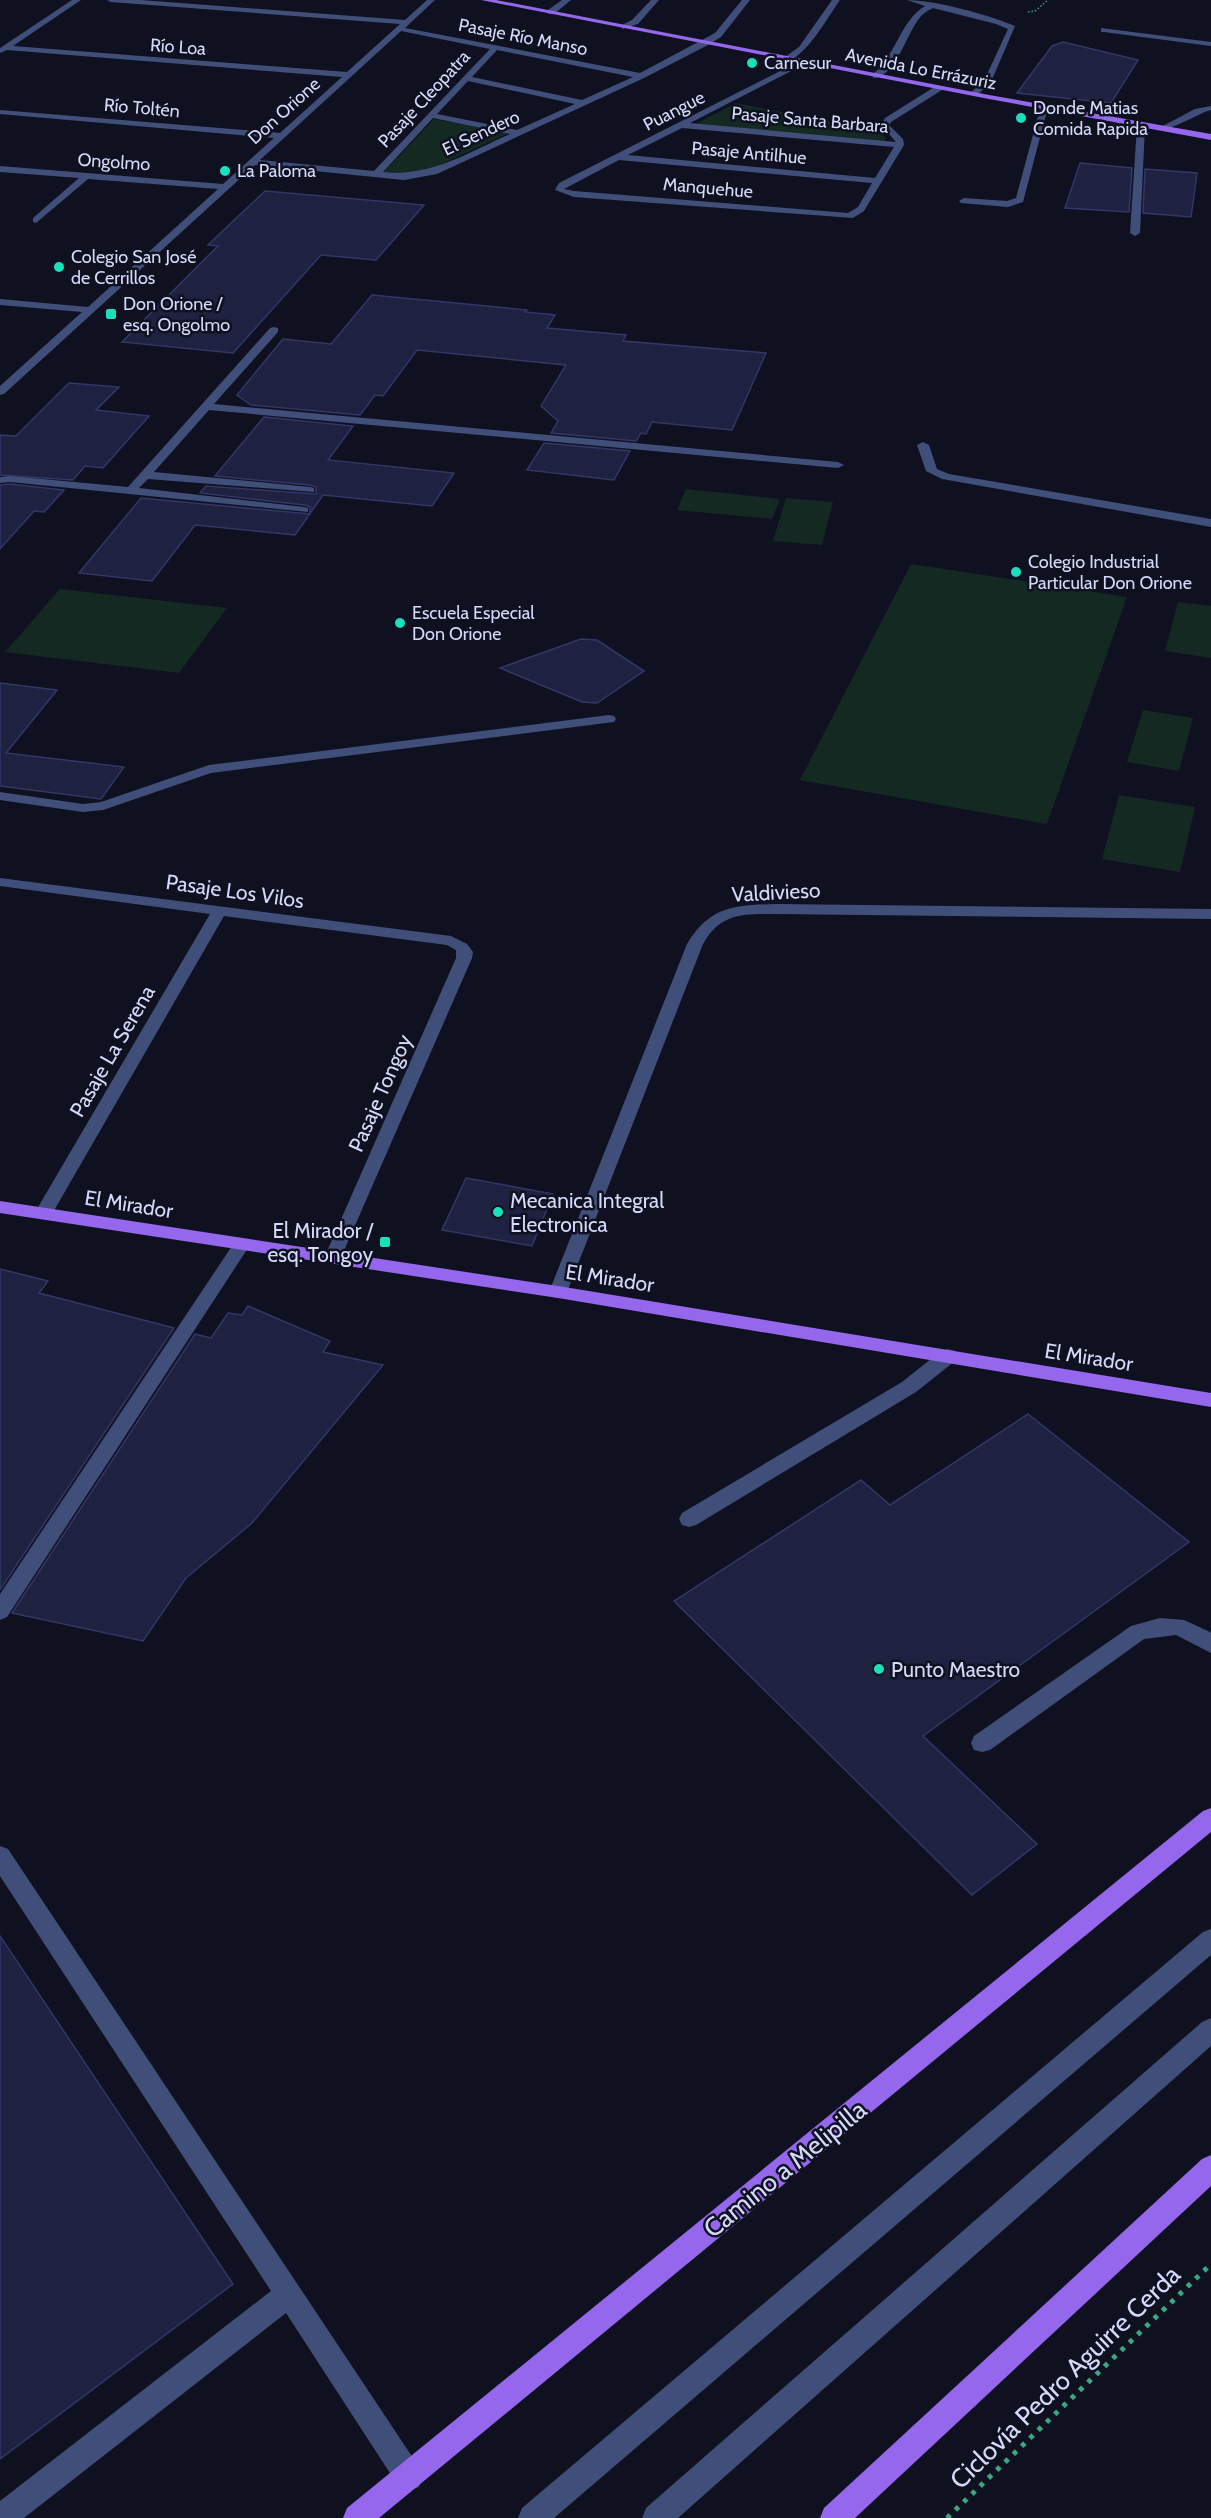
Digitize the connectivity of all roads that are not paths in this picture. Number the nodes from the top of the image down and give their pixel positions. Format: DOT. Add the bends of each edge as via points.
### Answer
graph roads {
  1 [pos="77,0"];
  2 [pos="111,0"];
  3 [pos="431,0"];
  4 [pos="487,0"];
  5 [pos="567,0"];
  6 [pos="655,0"];
  7 [pos="746,0"];
  8 [pos="836,0"];
  9 [pos="911,0"];
  10 [pos="932,5"];
  11 [pos="550,12"];
  12 [pos="407,22"];
  13 [pos="626,27"];
  14 [pos="400,29"];
  15 [pos="1104,30"];
  16 [pos="705,43"];
  17 [pos="1211,44"];
  18 [pos="496,47"];
  19 [pos="3,50"];
  20 [pos="788,59"];
  21 [pos="805,62"];
  22 [pos="349,75"];
  23 [pos="641,76"];
  24 [pos="876,76"];
  25 [pos="466,78"];
  26 [pos="939,88"];
  27 [pos="973,94"];
  28 [pos="583,103"];
  29 [pos="1044,107"];
  30 [pos="1211,108"];
  31 [pos="0,112"];
  32 [pos="429,115"];
  33 [pos="681,125"];
  34 [pos="1141,126"];
  35 [pos="1161,129"];
  36 [pos="519,133"];
  37 [pos="282,136"];
  38 [pos="1211,137"];
  39 [pos="900,145"];
  40 [pos="619,157"];
  41 [pos="253,162"];
  42 [pos="0,169"];
  43 [pos="376,174"];
  44 [pos="86,176"];
  45 [pos="877,181"];
  46 [pos="226,187"];
  47 [pos="559,190"];
  48 [pos="964,201"];
  49 [pos="36,220"];
  50 [pos="1135,232"];
  51 [pos="0,302"];
  52 [pos="90,310"];
  53 [pos="274,330"];
  54 [pos="0,392"];
  55 [pos="206,406"];
  56 [pos="923,445"];
  57 [pos="838,465"];
  58 [pos="146,475"];
  59 [pos="0,480"];
  60 [pos="310,490"];
  61 [pos="131,491"];
  62 [pos="304,510"];
  63 [pos="1211,523"];
  64 [pos="609,719"];
  65 [pos="0,796"];
  66 [pos="0,882"];
  67 [pos="220,910"];
  68 [pos="1211,914"];
  69 [pos="462,947"];
  70 [pos="0,1208"];
  71 [pos="43,1214"];
  72 [pos="242,1244"];
  73 [pos="333,1258"];
  74 [pos="558,1292"];
  75 [pos="948,1356"];
  76 [pos="1211,1400"];
  77 [pos="689,1519"];
  78 [pos="0,1611"];
  79 [pos="1211,1644"];
  80 [pos="982,1743"];
  81 [pos="1211,1818"];
  82 [pos="0,1856"];
  83 [pos="1211,1940"];
  84 [pos="1211,2030"];
  85 [pos="1211,2168"];
  86 [pos="289,2294"];
  87 [pos="409,2477"];
  88 [pos="1,2518"];
  89 [pos="357,2518"];
  90 [pos="532,2518"];
  91 [pos="656,2518"];
  92 [pos="834,2518"];
  1 -- 19 [label="street"];
  2 -- 12 [label="street"];
  3 -- 12 [label="street, Don Orione"];
  4 -- 11 [label="main road, Avenida Lo Errázuriz"];
  5 -- 11 [label="street"];
  6 -- 13 [label="street"];
  7 -- 16 [label="street, El Sendero" via="717,35"];
  8 -- 20 [label="street" via="802,50"];
  9 -- 10 [label="street"];
  10 -- 24 [label="street" via="918,15 888,67"];
  10 -- 27 [label="street" via="1012,28 987,82"];
  11 -- 13 [label="main road, Avenida Lo Errázuriz"];
  12 -- 14 [label="street, Don Orione"];
  13 -- 16 [label="main road, Avenida Lo Errázuriz"];
  14 -- 18 [label="street, Pasaje Río Manso"];
  14 -- 22 [label="street, Don Orione"];
  15 -- 17 [label="street"];
  16 -- 20 [label="main road, Avenida Lo Errázuriz"];
  16 -- 23 [label="street, El Sendero"];
  18 -- 23 [label="street, Pasaje Río Manso"];
  18 -- 25 [label="street, Pasaje Cleopatra"];
  19 -- 22 [label="street, Río Loa"];
  20 -- 21 [label="main road, Avenida Lo Errázuriz"];
  21 -- 24 [label="main road, Avenida Lo Errázuriz"];
  21 -- 33 [label="street, Puangue"];
  22 -- 37 [label="street, Don Orione"];
  23 -- 28 [label="street, El Sendero"];
  24 -- 26 [label="main road, Avenida Lo Errázuriz"];
  25 -- 28 [label="street"];
  25 -- 32 [label="street, Pasaje Cleopatra"];
  26 -- 27 [label="main road, Avenida Lo Errázuriz"];
  26 -- 39 [label="street" via="888,120 885,125"];
  27 -- 29 [label="main road, Avenida Lo Errázuriz"];
  28 -- 36 [label="street, El Sendero"];
  29 -- 34 [label="main road, Avenida Lo Errázuriz"];
  29 -- 48 [label="street" via="1020,200 1008,204"];
  30 -- 35 [label="street"];
  31 -- 37 [label="street, Río Toltén"];
  32 -- 36 [label="street"];
  32 -- 43 [label="street, Pasaje Cleopatra"];
  33 -- 39 [label="street, Pasaje Santa Barbara"];
  33 -- 40 [label="street, Puangue"];
  34 -- 35 [label="main road, Avenida Lo Errázuriz"];
  34 -- 50 [label="street"];
  35 -- 38 [label="main road, Avenida Lo Errázuriz"];
  36 -- 43 [label="street, El Sendero" via="434,172 414,177"];
  37 -- 41 [label="street, Don Orione"];
  39 -- 45 [label="street"];
  40 -- 45 [label="street, Pasaje Antilhue"];
  40 -- 47 [label="street, Puangue"];
  41 -- 43 [label="street, El Sendero"];
  41 -- 46 [label="street, Don Orione"];
  42 -- 44 [label="street, Ongolmo"];
  44 -- 46 [label="street, Ongolmo"];
  44 -- 49 [label="street"];
  45 -- 47 [label="street, Manquehue" via="855,214 841,216"];
  46 -- 52 [label="street, Don Orione"];
  51 -- 52 [label="street"];
  52 -- 54 [label="street, Don Orione"];
  53 -- 55 [label="street"];
  55 -- 57 [label="street"];
  55 -- 58 [label="street"];
  56 -- 63 [label="street" via="932,471 946,477"];
  58 -- 60 [label="street"];
  58 -- 61 [label="street"];
  59 -- 61 [label="street"];
  61 -- 62 [label="street"];
  64 -- 65 [label="street" via="209,769 104,806 83,808"];
  66 -- 67 [label="street, Pasaje Los Vilos"];
  67 -- 69 [label="street, Pasaje Los Vilos" via="451,941"];
  67 -- 71 [label="street, Pasaje La Serena"];
  68 -- 74 [label="street, Valdivieso" via="777,909 720,916 703,928 695,944"];
  69 -- 73 [label="street, Pasaje Tongoy" via="464,958"];
  70 -- 71 [label="main road, El Mirador"];
  71 -- 72 [label="main road, El Mirador"];
  72 -- 73 [label="main road, El Mirador"];
  72 -- 78 [label="street"];
  73 -- 74 [label="main road, El Mirador"];
  74 -- 75 [label="main road, El Mirador"];
  75 -- 76 [label="main road, El Mirador"];
  75 -- 77 [label="street" via="909,1387"];
  79 -- 80 [label="street" via="1189,1628 1163,1625 1138,1632"];
  81 -- 87 [label="main road, Camino a Melipilla"];
  82 -- 86 [label="street"];
  83 -- 90 [label="street"];
  84 -- 91 [label="street"];
  85 -- 92 [label="main road"];
  86 -- 87 [label="street"];
  86 -- 88 [label="street"];
  87 -- 89 [label="main road, Camino a Melipilla"];
}
